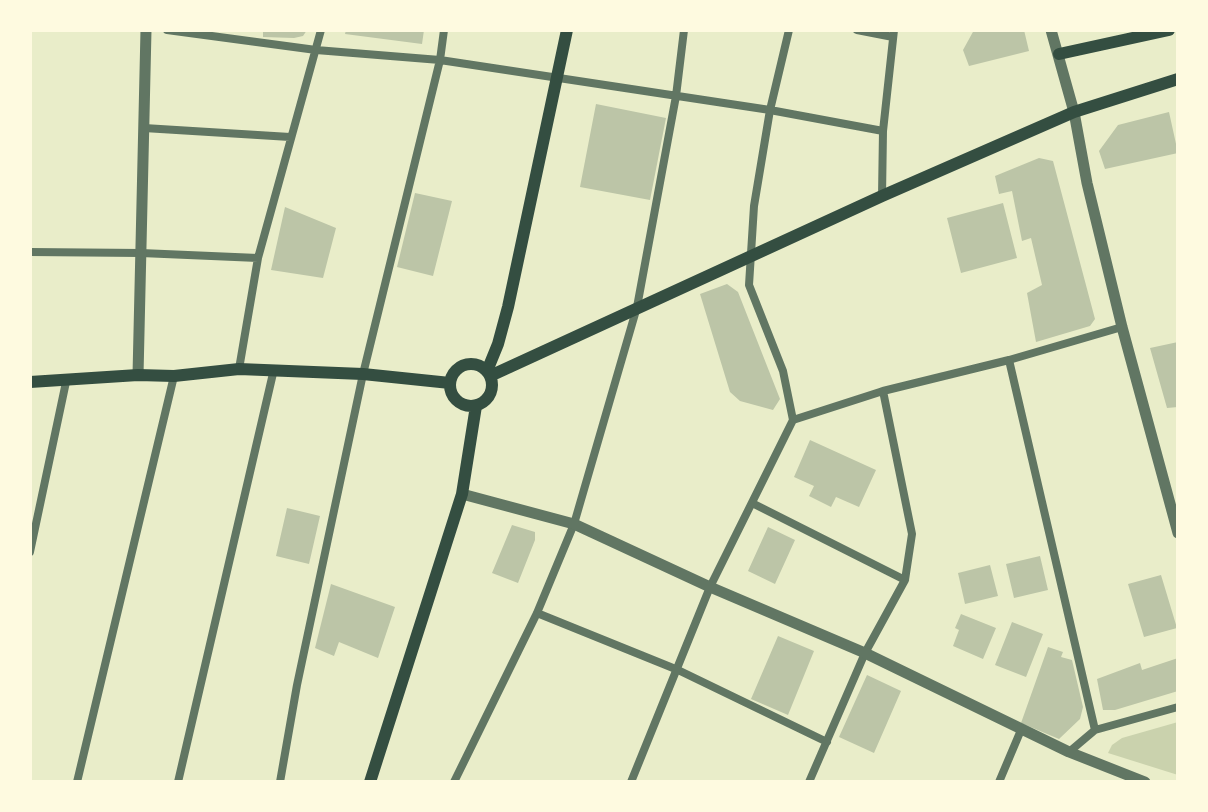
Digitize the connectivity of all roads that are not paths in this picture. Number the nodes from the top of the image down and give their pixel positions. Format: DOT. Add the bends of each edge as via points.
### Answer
graph roads {
  1 [pos="146,30"];
  2 [pos="167,30"];
  3 [pos="321,30"];
  4 [pos="444,30"];
  5 [pos="567,30"];
  6 [pos="684,30"];
  7 [pos="789,30"];
  8 [pos="857,30"];
  9 [pos="1051,30"];
  10 [pos="1169,30"];
  11 [pos="893,33"];
  12 [pos="316,50"];
  13 [pos="1059,54"];
  14 [pos="440,60"];
  15 [pos="556,76"];
  16 [pos="1178,79"];
  17 [pos="676,96"];
  18 [pos="770,110"];
  19 [pos="1074,112"];
  20 [pos="144,128"];
  21 [pos="883,131"];
  22 [pos="290,137"];
  23 [pos="882,196"];
  24 [pos="30,252"];
  25 [pos="141,253"];
  26 [pos="749,256"];
  27 [pos="258,258"];
  28 [pos="637,307"];
  29 [pos="1122,327"];
  30 [pos="1009,360"];
  31 [pos="239,369"];
  32 [pos="274,369"];
  33 [pos="363,374"];
  34 [pos="488,374"];
  35 [pos="138,375"];
  36 [pos="174,376"];
  37 [pos="30,382"];
  38 [pos="66,382"];
  39 [pos="450,383"];
  40 [pos="883,391"];
  41 [pos="476,406"];
  42 [pos="793,420"];
  43 [pos="462,494"];
  44 [pos="752,503"];
  45 [pos="574,524"];
  46 [pos="1178,533"];
  47 [pos="30,552"];
  48 [pos="905,580"];
  49 [pos="710,587"];
  50 [pos="537,613"];
  51 [pos="865,653"];
  52 [pos="678,670"];
  53 [pos="1178,707"];
  54 [pos="1021,730"];
  55 [pos="1095,730"];
  56 [pos="827,742"];
  57 [pos="1069,752"];
  58 [pos="77,782"];
  59 [pos="178,782"];
  60 [pos="280,782"];
  61 [pos="370,782"];
  62 [pos="454,782"];
  63 [pos="631,782"];
  64 [pos="809,782"];
  65 [pos="999,782"];
  66 [pos="1145,782"];
  1 -- 20 [label="street"];
  2 -- 12 [label="street"];
  3 -- 12 [label="street"];
  4 -- 14 [label="street"];
  5 -- 15 [label="main road"];
  6 -- 17 [label="street"];
  7 -- 18 [label="street"];
  8 -- 11 [label="street"];
  9 -- 13 [label="street"];
  10 -- 13 [label="main road"];
  11 -- 21 [label="street"];
  12 -- 14 [label="street"];
  12 -- 22 [label="street"];
  13 -- 19 [label="street"];
  14 -- 15 [label="street"];
  14 -- 33 [label="street"];
  15 -- 17 [label="street"];
  15 -- 34 [label="main road" via="508,307"];
  16 -- 19 [label="main road"];
  17 -- 18 [label="street"];
  17 -- 28 [label="street"];
  18 -- 21 [label="street"];
  18 -- 26 [label="street"];
  19 -- 23 [label="main road"];
  19 -- 29 [label="street"];
  20 -- 22 [label="street"];
  20 -- 25 [label="street"];
  21 -- 23 [label="street"];
  22 -- 27 [label="street"];
  23 -- 26 [label="main road"];
  24 -- 25 [label="street"];
  25 -- 27 [label="street"];
  25 -- 35 [label="street"];
  26 -- 28 [label="main road"];
  26 -- 42 [label="street" via="749,285 783,371"];
  27 -- 31 [label="street"];
  28 -- 34 [label="main road"];
  28 -- 45 [label="street"];
  29 -- 30 [label="street"];
  29 -- 46 [label="street"];
  30 -- 40 [label="street"];
  30 -- 55 [label="street"];
  31 -- 32 [label="main road"];
  31 -- 36 [label="main road"];
  32 -- 33 [label="main road"];
  32 -- 59 [label="street"];
  33 -- 39 [label="main road"];
  33 -- 60 [label="street"];
  34 -- 39 [label="main road" via="469,364 459,367"];
  34 -- 41 [label="main road" via="490,395"];
  35 -- 36 [label="main road"];
  35 -- 38 [label="main road"];
  36 -- 58 [label="street"];
  37 -- 38 [label="main road"];
  38 -- 47 [label="street"];
  39 -- 41 [label="main road" via="454,399"];
  40 -- 42 [label="street"];
  40 -- 48 [label="street" via="912,534"];
  41 -- 43 [label="main road"];
  42 -- 44 [label="street"];
  43 -- 45 [label="street"];
  43 -- 61 [label="main road"];
  44 -- 48 [label="street"];
  44 -- 49 [label="street"];
  45 -- 49 [label="street"];
  45 -- 50 [label="street"];
  48 -- 51 [label="street"];
  49 -- 51 [label="street"];
  49 -- 52 [label="street"];
  50 -- 52 [label="street"];
  50 -- 62 [label="street"];
  51 -- 54 [label="street"];
  51 -- 56 [label="street"];
  52 -- 56 [label="street"];
  52 -- 63 [label="street"];
  53 -- 55 [label="street"];
  54 -- 57 [label="street"];
  54 -- 65 [label="street"];
  55 -- 57 [label="street"];
  56 -- 64 [label="street"];
  57 -- 66 [label="street"];
}
